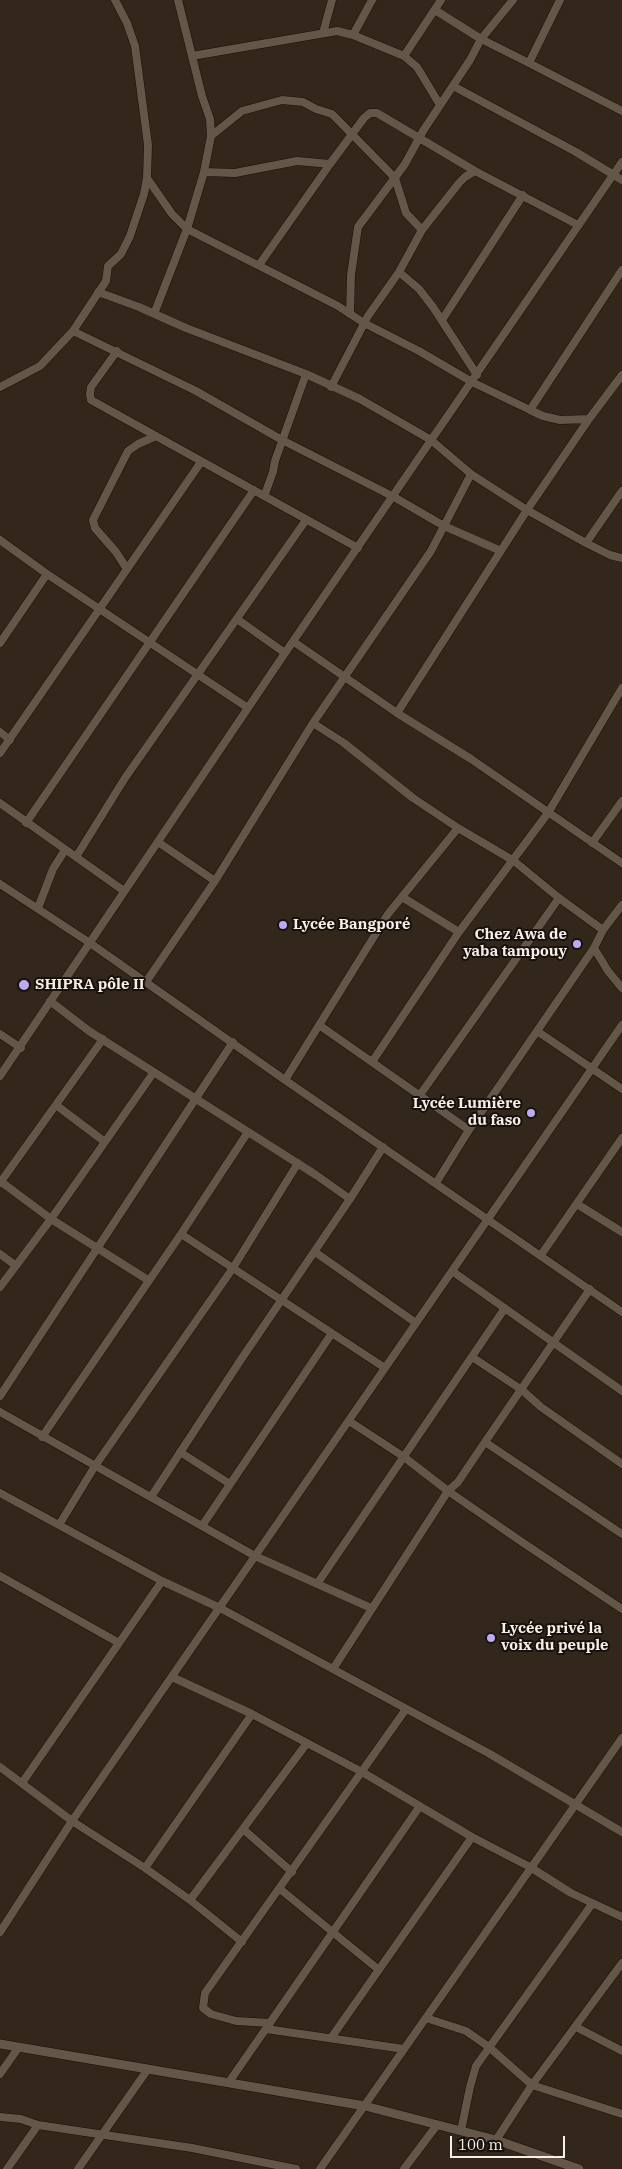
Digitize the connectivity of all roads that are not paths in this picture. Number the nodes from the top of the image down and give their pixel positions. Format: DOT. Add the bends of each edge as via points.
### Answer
graph roads {
  1 [pos="115,0"];
  2 [pos="178,0"];
  3 [pos="332,0"];
  4 [pos="372,0"];
  5 [pos="441,0"];
  6 [pos="513,0"];
  7 [pos="560,0"];
  8 [pos="435,10"];
  9 [pos="323,33"];
  10 [pos="353,35"];
  11 [pos="481,39"];
  12 [pos="192,56"];
  13 [pos="404,56"];
  14 [pos="529,63"];
  15 [pos="453,86"];
  16 [pos="440,106"];
  17 [pos="622,111"];
  18 [pos="352,135"];
  19 [pos="211,136"];
  20 [pos="419,137"];
  21 [pos="622,162"];
  22 [pos="330,164"];
  23 [pos="475,171"];
  24 [pos="204,172"];
  25 [pos="614,175"];
  26 [pos="147,178"];
  27 [pos="395,178"];
  28 [pos="622,180"];
  29 [pos="523,195"];
  30 [pos="578,225"];
  31 [pos="187,229"];
  32 [pos="422,230"];
  33 [pos="259,264"];
  34 [pos="622,270"];
  35 [pos="400,272"];
  36 [pos="98,292"];
  37 [pos="154,314"];
  38 [pos="350,314"];
  39 [pos="442,320"];
  40 [pos="364,324"];
  41 [pos="73,330"];
  42 [pos="117,350"];
  43 [pos="306,374"];
  44 [pos="477,375"];
  45 [pos="622,375"];
  46 [pos="472,382"];
  47 [pos="331,386"];
  48 [pos="0,387"];
  49 [pos="530,410"];
  50 [pos="589,419"];
  51 [pos="156,436"];
  52 [pos="282,440"];
  53 [pos="431,440"];
  54 [pos="201,462"];
  55 [pos="471,474"];
  56 [pos="254,490"];
  57 [pos="622,491"];
  58 [pos="265,494"];
  59 [pos="394,497"];
  60 [pos="527,510"];
  61 [pos="306,520"];
  62 [pos="444,526"];
  63 [pos="0,540"];
  64 [pos="586,543"];
  65 [pos="358,548"];
  66 [pos="501,550"];
  67 [pos="622,558"];
  68 [pos="127,569"];
  69 [pos="47,574"];
  70 [pos="100,608"];
  71 [pos="237,619"];
  72 [pos="150,642"];
  73 [pos="294,642"];
  74 [pos="0,643"];
  75 [pos="285,653"];
  76 [pos="197,676"];
  77 [pos="346,677"];
  78 [pos="622,688"];
  79 [pos="248,708"];
  80 [pos="396,713"];
  81 [pos="313,723"];
  82 [pos="0,732"];
  83 [pos="10,740"];
  84 [pos="0,753"];
  85 [pos="0,804"];
  86 [pos="621,805"];
  87 [pos="548,813"];
  88 [pos="26,823"];
  89 [pos="458,828"];
  90 [pos="158,842"];
  91 [pos="592,843"];
  92 [pos="65,850"];
  93 [pos="76,857"];
  94 [pos="514,861"];
  95 [pos="622,864"];
  96 [pos="215,881"];
  97 [pos="0,884"];
  98 [pos="124,891"];
  99 [pos="402,897"];
  100 [pos="559,898"];
  101 [pos="622,906"];
  102 [pos="38,908"];
  103 [pos="603,930"];
  104 [pos="459,932"];
  105 [pos="90,942"];
  106 [pos="594,948"];
  107 [pos="146,982"];
  108 [pos="622,988"];
  109 [pos="50,1001"];
  110 [pos="622,1024"];
  111 [pos="319,1025"];
  112 [pos="537,1031"];
  113 [pos="0,1034"];
  114 [pos="103,1039"];
  115 [pos="233,1042"];
  116 [pos="20,1048"];
  117 [pos="372,1062"];
  118 [pos="591,1069"];
  119 [pos="154,1072"];
  120 [pos="0,1076"];
  121 [pos="285,1080"];
  122 [pos="622,1090"];
  123 [pos="420,1095"];
  124 [pos="196,1099"];
  125 [pos="56,1105"];
  126 [pos="469,1130"];
  127 [pos="248,1132"];
  128 [pos="622,1138"];
  129 [pos="105,1142"];
  130 [pos="383,1147"];
  131 [pos="298,1163"];
  132 [pos="0,1182"];
  133 [pos="436,1183"];
  134 [pos="350,1199"];
  135 [pos="576,1204"];
  136 [pos="51,1219"];
  137 [pos="488,1219"];
  138 [pos="622,1232"];
  139 [pos="181,1234"];
  140 [pos="96,1248"];
  141 [pos="315,1252"];
  142 [pos="0,1254"];
  143 [pos="541,1255"];
  144 [pos="15,1265"];
  145 [pos="233,1268"];
  146 [pos="452,1271"];
  147 [pos="148,1280"];
  148 [pos="0,1287"];
  149 [pos="590,1289"];
  150 [pos="282,1300"];
  151 [pos="622,1302"];
  152 [pos="505,1308"];
  153 [pos="620,1310"];
  154 [pos="416,1323"];
  155 [pos="332,1333"];
  156 [pos="552,1342"];
  157 [pos="472,1357"];
  158 [pos="385,1368"];
  159 [pos="522,1390"];
  160 [pos="622,1391"];
  161 [pos="0,1396"];
  162 [pos="0,1412"];
  163 [pos="349,1421"];
  164 [pos="42,1437"];
  165 [pos="485,1442"];
  166 [pos="180,1452"];
  167 [pos="404,1457"];
  168 [pos="622,1464"];
  169 [pos="95,1466"];
  170 [pos="230,1484"];
  171 [pos="448,1492"];
  172 [pos="0,1494"];
  173 [pos="151,1497"];
  174 [pos="59,1524"];
  175 [pos="202,1526"];
  176 [pos="622,1534"];
  177 [pos="255,1556"];
  178 [pos="0,1576"];
  179 [pos="162,1581"];
  180 [pos="316,1584"];
  181 [pos="220,1608"];
  182 [pos="371,1608"];
  183 [pos="622,1609"];
  184 [pos="119,1643"];
  185 [pos="333,1669"];
  186 [pos="172,1677"];
  187 [pos="406,1709"];
  188 [pos="252,1714"];
  189 [pos="622,1738"];
  190 [pos="307,1743"];
  191 [pos="0,1767"];
  192 [pos="362,1772"];
  193 [pos="22,1783"];
  194 [pos="575,1803"];
  195 [pos="420,1806"];
  196 [pos="72,1822"];
  197 [pos="243,1829"];
  198 [pos="622,1832"];
  199 [pos="472,1837"];
  200 [pos="530,1867"];
  201 [pos="145,1868"];
  202 [pos="292,1872"];
  203 [pos="280,1889"];
  204 [pos="190,1900"];
  205 [pos="592,1904"];
  206 [pos="622,1916"];
  207 [pos="3,1921"];
  208 [pos="0,1932"];
  209 [pos="333,1932"];
  210 [pos="242,1942"];
  211 [pos="622,1963"];
  212 [pos="379,1970"];
  213 [pos="426,2018"];
  214 [pos="268,2026"];
  215 [pos="576,2027"];
  216 [pos="331,2038"];
  217 [pos="0,2044"];
  218 [pos="19,2047"];
  219 [pos="489,2047"];
  220 [pos="404,2049"];
  221 [pos="622,2051"];
  222 [pos="148,2069"];
  223 [pos="0,2074"];
  224 [pos="229,2082"];
  225 [pos="532,2085"];
  226 [pos="366,2106"];
  227 [pos="622,2114"];
  228 [pos="0,2117"];
  229 [pos="38,2125"];
  230 [pos="437,2125"];
  231 [pos="462,2131"];
  232 [pos="102,2133"];
  233 [pos="496,2140"];
  234 [pos="6,2169"];
  235 [pos="78,2169"];
  236 [pos="296,2169"];
  237 [pos="320,2169"];
  238 [pos="404,2169"];
  239 [pos="579,2169"];
  1 -- 26 [label="street" via="135,46 148,145"];
  2 -- 12 [label="street"];
  3 -- 9 [label="street"];
  4 -- 10 [label="street"];
  5 -- 8 [label="street"];
  6 -- 11 [label="street"];
  7 -- 14 [label="street"];
  8 -- 11 [label="street"];
  8 -- 13 [label="street"];
  9 -- 10 [label="street"];
  9 -- 12 [label="street"];
  10 -- 13 [label="street"];
  11 -- 14 [label="street"];
  11 -- 15 [label="street"];
  12 -- 19 [label="street" via="210,119"];
  13 -- 16 [label="street" via="416,67"];
  14 -- 17 [label="street"];
  15 -- 16 [label="street"];
  15 -- 25 [label="street"];
  16 -- 20 [label="street"];
  18 -- 19 [label="street" via="332,114 303,102 282,100 242,112"];
  18 -- 20 [label="street" via="364,118 370,113 377,113"];
  18 -- 22 [label="street"];
  18 -- 27 [label="street"];
  19 -- 24 [label="street"];
  20 -- 23 [label="street"];
  20 -- 27 [label="street"];
  21 -- 25 [label="street"];
  22 -- 24 [label="street" via="297,161 235,173"];
  22 -- 33 [label="street"];
  23 -- 29 [label="street"];
  23 -- 32 [label="street" via="459,182"];
  24 -- 31 [label="street"];
  25 -- 28 [label="street"];
  25 -- 30 [label="street"];
  26 -- 31 [label="street" via="172,214"];
  26 -- 36 [label="street" via="130,236 121,254 108,266 106,281"];
  27 -- 32 [label="street" via="406,213"];
  27 -- 38 [label="street" via="358,227"];
  29 -- 30 [label="street"];
  29 -- 39 [label="street"];
  30 -- 44 [label="street"];
  31 -- 33 [label="street"];
  31 -- 37 [label="street"];
  32 -- 35 [label="street"];
  33 -- 38 [label="street"];
  34 -- 49 [label="street"];
  35 -- 39 [label="street" via="419,289"];
  35 -- 40 [label="street"];
  36 -- 37 [label="street"];
  36 -- 41 [label="street"];
  37 -- 43 [label="street"];
  38 -- 40 [label="street"];
  39 -- 44 [label="street"];
  40 -- 46 [label="street"];
  40 -- 47 [label="street"];
  41 -- 42 [label="street"];
  41 -- 48 [label="street" via="40,366"];
  42 -- 51 [label="street" via="91,387 91,400"];
  42 -- 52 [label="street"];
  43 -- 47 [label="street"];
  43 -- 52 [label="street"];
  44 -- 46 [label="street"];
  45 -- 50 [label="street"];
  46 -- 49 [label="street"];
  46 -- 53 [label="street"];
  47 -- 53 [label="street"];
  49 -- 50 [label="street" via="560,420"];
  50 -- 60 [label="street"];
  51 -- 54 [label="street"];
  51 -- 68 [label="street" via="128,451 93,520 95,528"];
  52 -- 58 [label="street"];
  52 -- 59 [label="street"];
  53 -- 55 [label="street"];
  53 -- 59 [label="street"];
  54 -- 56 [label="street"];
  54 -- 68 [label="street"];
  55 -- 60 [label="street"];
  55 -- 62 [label="street"];
  56 -- 58 [label="street"];
  56 -- 72 [label="street"];
  57 -- 64 [label="street"];
  58 -- 61 [label="street"];
  59 -- 62 [label="street"];
  59 -- 65 [label="street"];
  60 -- 64 [label="street"];
  60 -- 66 [label="street"];
  61 -- 65 [label="street"];
  61 -- 71 [label="street"];
  62 -- 66 [label="street"];
  62 -- 77 [label="street" via="426,559"];
  63 -- 69 [label="street"];
  64 -- 67 [label="street"];
  65 -- 73 [label="street"];
  66 -- 80 [label="street"];
  68 -- 70 [label="street"];
  69 -- 70 [label="street"];
  69 -- 74 [label="street"];
  70 -- 72 [label="street"];
  70 -- 83 [label="street"];
  71 -- 75 [label="street"];
  71 -- 76 [label="street"];
  72 -- 76 [label="street"];
  72 -- 88 [label="street"];
  73 -- 75 [label="street"];
  73 -- 77 [label="street"];
  75 -- 79 [label="street"];
  76 -- 79 [label="street"];
  76 -- 93 [label="street" via="125,778"];
  77 -- 80 [label="street"];
  77 -- 81 [label="street"];
  78 -- 87 [label="street"];
  79 -- 90 [label="street"];
  80 -- 87 [label="street" via="471,759"];
  81 -- 89 [label="street"];
  81 -- 96 [label="street"];
  82 -- 83 [label="street"];
  83 -- 84 [label="street"];
  85 -- 88 [label="street"];
  86 -- 91 [label="street"];
  87 -- 91 [label="street"];
  87 -- 94 [label="street"];
  88 -- 92 [label="street"];
  89 -- 94 [label="street"];
  89 -- 99 [label="street"];
  90 -- 96 [label="street"];
  90 -- 98 [label="street"];
  91 -- 95 [label="street"];
  92 -- 93 [label="street"];
  92 -- 102 [label="street" via="53,869"];
  93 -- 98 [label="street"];
  94 -- 100 [label="street"];
  94 -- 104 [label="street"];
  96 -- 107 [label="street"];
  97 -- 102 [label="street"];
  98 -- 105 [label="street"];
  99 -- 104 [label="street"];
  99 -- 111 [label="street"];
  100 -- 103 [label="street"];
  100 -- 123 [label="street"];
  101 -- 103 [label="street"];
  102 -- 105 [label="street"];
  103 -- 106 [label="street"];
  104 -- 117 [label="street"];
  105 -- 107 [label="street"];
  105 -- 109 [label="street"];
  106 -- 108 [label="street"];
  106 -- 112 [label="street"];
  107 -- 115 [label="street"];
  109 -- 114 [label="street"];
  109 -- 116 [label="street"];
  110 -- 118 [label="street"];
  111 -- 117 [label="street"];
  111 -- 121 [label="street"];
  112 -- 118 [label="street"];
  112 -- 126 [label="street"];
  113 -- 116 [label="street"];
  114 -- 119 [label="street"];
  114 -- 125 [label="street"];
  115 -- 121 [label="street"];
  115 -- 124 [label="street"];
  116 -- 120 [label="street"];
  117 -- 123 [label="street"];
  118 -- 122 [label="street"];
  118 -- 137 [label="street"];
  119 -- 124 [label="street"];
  119 -- 129 [label="street"];
  121 -- 130 [label="street"];
  123 -- 126 [label="street"];
  124 -- 127 [label="street"];
  124 -- 140 [label="street"];
  125 -- 129 [label="street"];
  125 -- 132 [label="street"];
  126 -- 133 [label="street"];
  127 -- 131 [label="street"];
  127 -- 139 [label="street"];
  128 -- 135 [label="street"];
  129 -- 136 [label="street"];
  130 -- 133 [label="street"];
  130 -- 134 [label="street"];
  131 -- 134 [label="street"];
  131 -- 145 [label="street"];
  132 -- 136 [label="street"];
  133 -- 137 [label="street"];
  134 -- 141 [label="street"];
  135 -- 138 [label="street"];
  135 -- 143 [label="street"];
  136 -- 140 [label="street"];
  136 -- 144 [label="street"];
  137 -- 143 [label="street"];
  137 -- 146 [label="street"];
  139 -- 145 [label="street"];
  139 -- 147 [label="street"];
  140 -- 147 [label="street"];
  140 -- 161 [label="street"];
  141 -- 150 [label="street"];
  141 -- 154 [label="street"];
  142 -- 144 [label="street"];
  143 -- 149 [label="street"];
  144 -- 148 [label="street"];
  145 -- 150 [label="street"];
  145 -- 169 [label="street"];
  146 -- 152 [label="street"];
  146 -- 154 [label="street"];
  147 -- 164 [label="street"];
  149 -- 153 [label="street"];
  149 -- 156 [label="street"];
  150 -- 155 [label="street"];
  150 -- 166 [label="street"];
  151 -- 153 [label="street"];
  152 -- 156 [label="street"];
  152 -- 157 [label="street"];
  154 -- 158 [label="street"];
  155 -- 158 [label="street"];
  155 -- 170 [label="street"];
  156 -- 159 [label="street"];
  156 -- 160 [label="street"];
  157 -- 159 [label="street"];
  157 -- 167 [label="street"];
  158 -- 163 [label="street"];
  159 -- 165 [label="street"];
  159 -- 168 [label="street"];
  162 -- 164 [label="street"];
  163 -- 167 [label="street"];
  163 -- 177 [label="street"];
  164 -- 169 [label="street"];
  165 -- 171 [label="street"];
  165 -- 176 [label="street"];
  166 -- 170 [label="street"];
  166 -- 173 [label="street"];
  167 -- 171 [label="street"];
  167 -- 180 [label="street"];
  169 -- 173 [label="street"];
  169 -- 174 [label="street"];
  170 -- 175 [label="street"];
  171 -- 182 [label="street"];
  171 -- 183 [label="street"];
  172 -- 174 [label="street"];
  173 -- 175 [label="street"];
  174 -- 179 [label="street"];
  175 -- 177 [label="street"];
  177 -- 180 [label="street"];
  177 -- 181 [label="street"];
  178 -- 184 [label="street"];
  179 -- 181 [label="street"];
  179 -- 184 [label="street"];
  180 -- 182 [label="street"];
  181 -- 185 [label="street"];
  181 -- 186 [label="street"];
  182 -- 185 [label="street"];
  184 -- 193 [label="street"];
  185 -- 187 [label="street"];
  186 -- 188 [label="street"];
  186 -- 196 [label="street"];
  187 -- 192 [label="street"];
  187 -- 194 [label="street"];
  188 -- 190 [label="street"];
  188 -- 201 [label="street"];
  189 -- 194 [label="street"];
  190 -- 192 [label="street"];
  190 -- 197 [label="street"];
  191 -- 193 [label="street"];
  192 -- 195 [label="street"];
  192 -- 202 [label="street"];
  193 -- 196 [label="street"];
  194 -- 198 [label="street"];
  194 -- 200 [label="street"];
  195 -- 199 [label="street"];
  195 -- 209 [label="street"];
  196 -- 201 [label="street"];
  196 -- 207 [label="street"];
  197 -- 202 [label="street"];
  197 -- 204 [label="street"];
  199 -- 200 [label="street"];
  199 -- 212 [label="street"];
  200 -- 205 [label="street"];
  200 -- 213 [label="street"];
  201 -- 204 [label="street"];
  202 -- 203 [label="street"];
  203 -- 209 [label="street"];
  203 -- 210 [label="street"];
  204 -- 210 [label="street"];
  205 -- 206 [label="street"];
  205 -- 219 [label="street"];
  207 -- 208 [label="street"];
  209 -- 212 [label="street"];
  209 -- 214 [label="street"];
  210 -- 214 [label="street" via="205,1993 203,2008 211,2014 236,2021"];
  211 -- 215 [label="street"];
  212 -- 216 [label="street"];
  213 -- 219 [label="street" via="456,2027"];
  213 -- 220 [label="street"];
  214 -- 216 [label="street"];
  214 -- 224 [label="street"];
  215 -- 221 [label="street"];
  215 -- 225 [label="street"];
  216 -- 220 [label="street"];
  217 -- 218 [label="street"];
  218 -- 222 [label="street"];
  218 -- 223 [label="street"];
  219 -- 225 [label="street"];
  219 -- 231 [label="street" via="476,2066"];
  220 -- 226 [label="street"];
  222 -- 224 [label="street"];
  222 -- 232 [label="street"];
  224 -- 226 [label="street"];
  225 -- 227 [label="street"];
  225 -- 233 [label="street"];
  226 -- 230 [label="street"];
  226 -- 237 [label="street"];
  228 -- 229 [label="street"];
  229 -- 232 [label="street"];
  229 -- 234 [label="street"];
  230 -- 231 [label="street"];
  230 -- 238 [label="street"];
  231 -- 233 [label="street"];
  232 -- 235 [label="street"];
  232 -- 236 [label="street"];
  233 -- 239 [label="street"];
}
